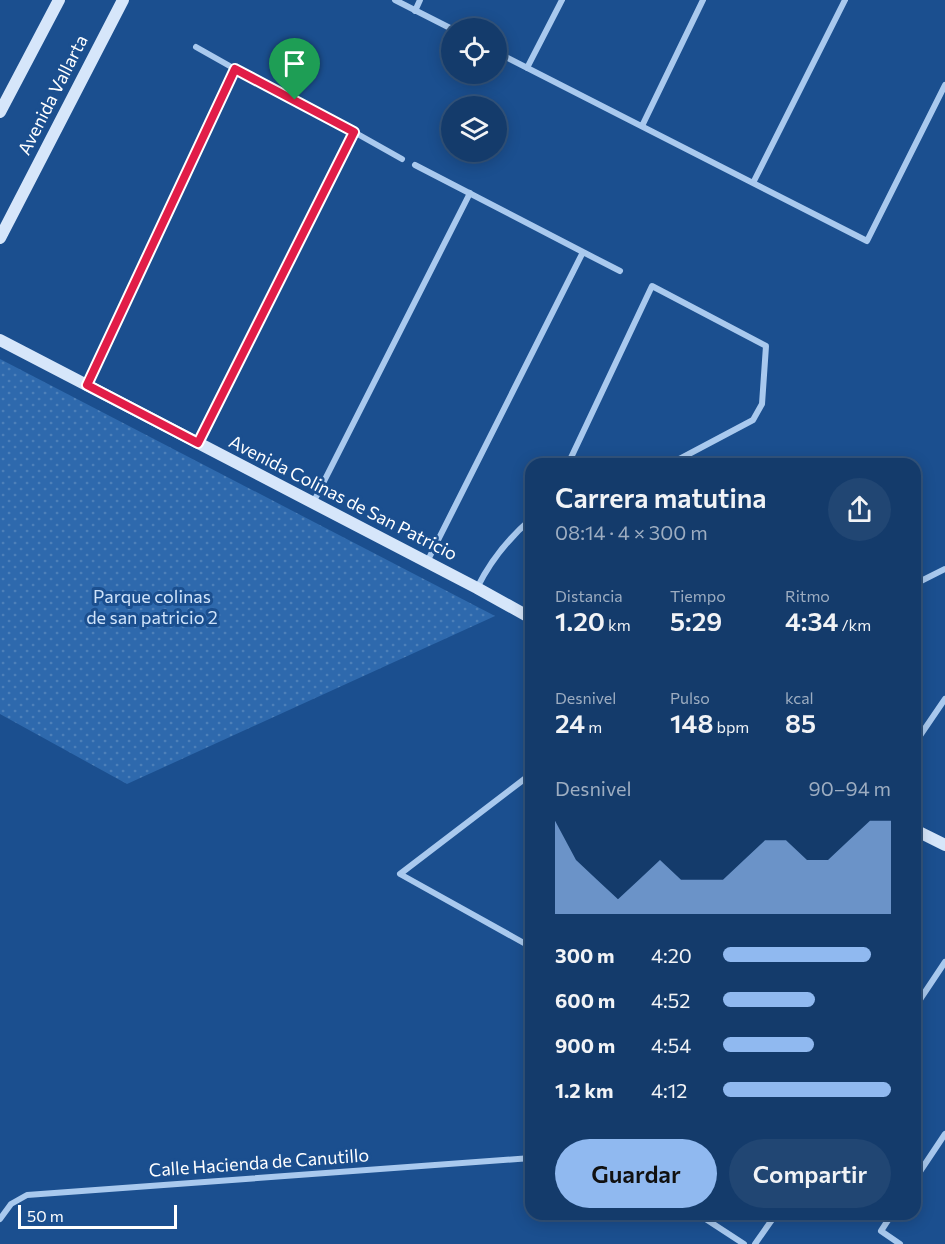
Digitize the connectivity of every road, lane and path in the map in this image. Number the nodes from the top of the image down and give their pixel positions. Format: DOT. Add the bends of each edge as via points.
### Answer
graph roads {
  1 [pos="59,0"];
  2 [pos="123,0"];
  3 [pos="395,0"];
  4 [pos="420,0"];
  5 [pos="562,0"];
  6 [pos="703,0"];
  7 [pos="845,0"];
  8 [pos="415,10"];
  9 [pos="441,23"];
  10 [pos="196,47"];
  11 [pos="507,58"];
  12 [pos="528,68"];
  13 [pos="235,69"];
  14 [pos="945,85"];
  15 [pos="0,112"];
  16 [pos="642,126"];
  17 [pos="354,132"];
  18 [pos="402,159"];
  19 [pos="415,165"];
  20 [pos="753,183"];
  21 [pos="470,194"];
  22 [pos="0,238"];
  23 [pos="583,252"];
  24 [pos="620,271"];
  25 [pos="0,340"];
  26 [pos="87,385"];
  27 [pos="198,443"];
  28 [pos="571,458"];
  29 [pos="681,458"];
  30 [pos="313,503"];
  31 [pos="525,524"];
  32 [pos="426,563"];
  33 [pos="945,569"];
  34 [pos="921,581"];
  35 [pos="477,588"];
  36 [pos="525,615"];
  37 [pos="945,699"];
  38 [pos="921,734"];
  39 [pos="525,779"];
  40 [pos="921,833"];
  41 [pos="945,845"];
  42 [pos="525,944"];
  43 [pos="945,962"];
  44 [pos="921,998"];
  45 [pos="945,1134"];
  46 [pos="525,1158"];
  47 [pos="921,1170"];
  48 [pos="0,1219"];
  49 [pos="707,1220"];
  50 [pos="772,1220"];
  51 [pos="888,1220"];
  52 [pos="744,1244"];
  53 [pos="755,1244"];
  54 [pos="900,1244"];
  1 -- 15 [label="street"];
  2 -- 22 [label="street, Avenida Vallarta"];
  3 -- 8 [label="street"];
  4 -- 8 [label="street"];
  5 -- 12 [label="street"];
  6 -- 16 [label="street"];
  7 -- 20 [label="street"];
  8 -- 9 [label="street"];
  10 -- 13 [label="street"];
  11 -- 12 [label="street"];
  12 -- 16 [label="street"];
  13 -- 17 [label="street"];
  13 -- 26 [label="street"];
  14 -- 20 [label="street" via="867,241"];
  16 -- 20 [label="street"];
  17 -- 18 [label="street"];
  17 -- 27 [label="street"];
  19 -- 21 [label="street"];
  21 -- 23 [label="street"];
  21 -- 30 [label="street"];
  23 -- 24 [label="street"];
  23 -- 32 [label="street"];
  25 -- 26 [label="street, Avenida Colinas de San Patricio"];
  26 -- 27 [label="street, Avenida Colinas de San Patricio"];
  27 -- 30 [label="street, Avenida Colinas de San Patricio"];
  28 -- 29 [label="street" via="652,286 766,346 762,404 753,420"];
  30 -- 32 [label="street, Avenida Colinas de San Patricio"];
  31 -- 35 [label="street" via="487,569"];
  32 -- 35 [label="street, Avenida Colinas de San Patricio"];
  33 -- 34 [label="street"];
  35 -- 36 [label="street, Avenida Colinas de San Patricio"];
  37 -- 38 [label="street"];
  39 -- 42 [label="street" via="400,874"];
  40 -- 41 [label="street"];
  43 -- 44 [label="street"];
  45 -- 47 [label="street"];
  46 -- 48 [label="street, Calle Hacienda de Canutillo" via="27,1195 11,1203"];
  49 -- 52 [label="street"];
  50 -- 53 [label="street"];
  51 -- 54 [label="street" via="881,1231"];
}
